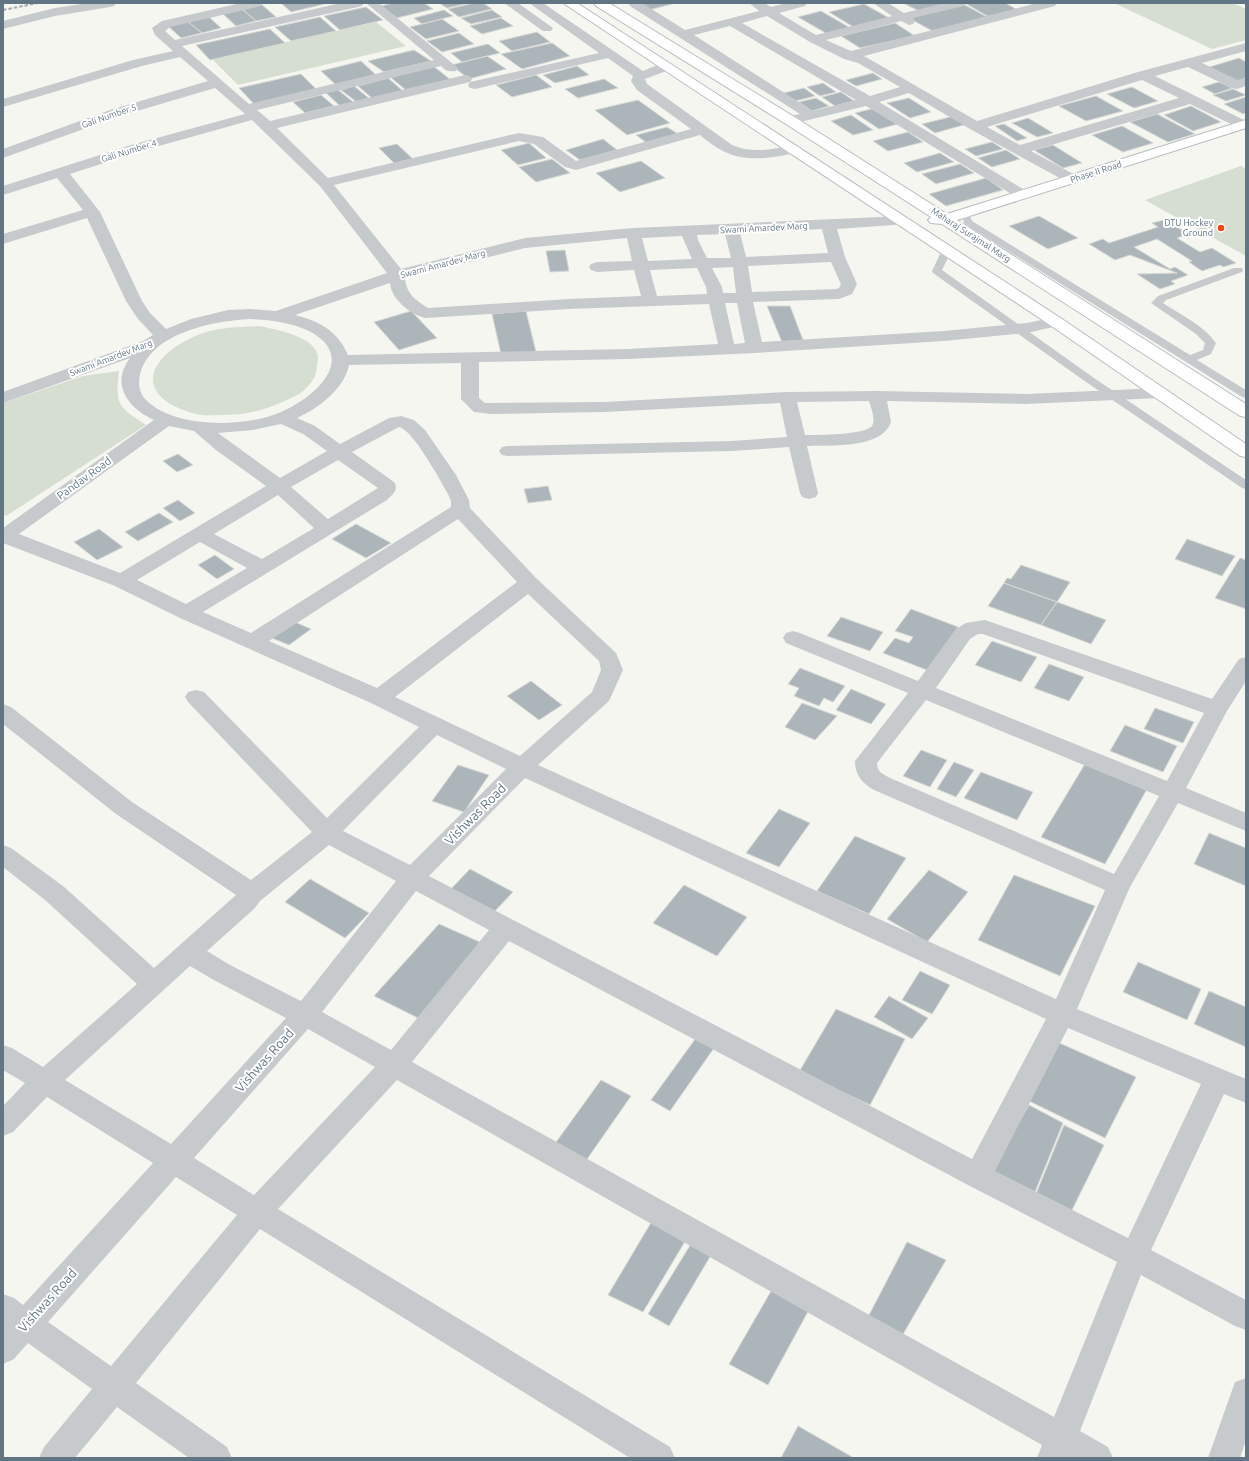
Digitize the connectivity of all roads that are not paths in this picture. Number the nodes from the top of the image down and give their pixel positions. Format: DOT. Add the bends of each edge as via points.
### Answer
graph roads {
  1 [pos="110,3"];
  2 [pos="257,3"];
  3 [pos="358,3"];
  4 [pos="372,3"];
  5 [pos="510,3"];
  6 [pos="535,3"];
  7 [pos="570,3"];
  8 [pos="600,3"];
  9 [pos="634,3"];
  10 [pos="755,3"];
  11 [pos="801,3"];
  12 [pos="879,3"];
  13 [pos="960,3"];
  14 [pos="1013,3"];
  15 [pos="1051,3"];
  16 [pos="1026,10"];
  17 [pos="769,11"];
  18 [pos="903,17"];
  19 [pos="732,22"];
  20 [pos="3,25"];
  21 [pos="685,34"];
  22 [pos="934,35"];
  23 [pos="560,37"];
  24 [pos="814,39"];
  25 [pos="1246,47"];
  26 [pos="178,48"];
  27 [pos="579,49"];
  28 [pos="610,54"];
  29 [pos="719,56"];
  30 [pos="849,56"];
  31 [pos="591,58"];
  32 [pos="443,62"];
  33 [pos="694,62"];
  34 [pos="1191,63"];
  35 [pos="667,66"];
  36 [pos="641,75"];
  37 [pos="1143,75"];
  38 [pos="1246,82"];
  39 [pos="217,83"];
  40 [pos="475,85"];
  41 [pos="911,88"];
  42 [pos="1191,99"];
  43 [pos="868,101"];
  44 [pos="3,103"];
  45 [pos="252,112"];
  46 [pos="811,115"];
  47 [pos="791,120"];
  48 [pos="1245,124"];
  49 [pos="267,126"];
  50 [pos="975,126"];
  51 [pos="702,130"];
  52 [pos="794,149"];
  53 [pos="1019,150"];
  54 [pos="3,154"];
  55 [pos="60,172"];
  56 [pos="1072,179"];
  57 [pos="324,184"];
  58 [pos="3,192"];
  59 [pos="1023,195"];
  60 [pos="93,212"];
  61 [pos="965,213"];
  62 [pos="946,219"];
  63 [pos="903,221"];
  64 [pos="828,225"];
  65 [pos="732,229"];
  66 [pos="689,232"];
  67 [pos="633,233"];
  68 [pos="3,239"];
  69 [pos="947,250"];
  70 [pos="836,257"];
  71 [pos="740,262"];
  72 [pos="702,263"];
  73 [pos="641,266"];
  74 [pos="597,267"];
  75 [pos="1238,270"];
  76 [pos="397,275"];
  77 [pos="746,299"];
  78 [pos="716,300"];
  79 [pos="650,302"];
  80 [pos="277,316"];
  81 [pos="1056,322"];
  82 [pos="1016,329"];
  83 [pos="156,341"];
  84 [pos="755,348"];
  85 [pos="727,349"];
  86 [pos="470,357"];
  87 [pos="1190,359"];
  88 [pos="341,360"];
  89 [pos="1160,393"];
  90 [pos="1111,395"];
  91 [pos="1246,395"];
  92 [pos="876,396"];
  93 [pos="787,397"];
  94 [pos="3,398"];
  95 [pos="1246,412"];
  96 [pos="283,418"];
  97 [pos="166,420"];
  98 [pos="200,427"];
  99 [pos="798,442"];
  100 [pos="508,450"];
  101 [pos="340,451"];
  102 [pos="1246,452"];
  103 [pos="1246,485"];
  104 [pos="280,486"];
  105 [pos="809,493"];
  106 [pos="460,509"];
  107 [pos="326,528"];
  108 [pos="200,534"];
  109 [pos="4,536"];
  110 [pos="261,567"];
  111 [pos="122,581"];
  112 [pos="529,583"];
  113 [pos="187,613"];
  114 [pos="793,638"];
  115 [pos="254,641"];
  116 [pos="1246,664"];
  117 [pos="922,691"];
  118 [pos="196,697"];
  119 [pos="379,698"];
  120 [pos="1217,709"];
  121 [pos="3,712"];
  122 [pos="434,725"];
  123 [pos="522,767"];
  124 [pos="1172,793"];
  125 [pos="1246,822"];
  126 [pos="327,833"];
  127 [pos="3,854"];
  128 [pos="412,878"];
  129 [pos="1119,886"];
  130 [pos="251,894"];
  131 [pos="506,927"];
  132 [pos="188,952"];
  133 [pos="153,983"];
  134 [pos="1062,1014"];
  135 [pos="305,1015"];
  136 [pos="3,1056"];
  137 [pos="394,1065"];
  138 [pos="1217,1079"];
  139 [pos="44,1082"];
  140 [pos="1246,1091"];
  141 [pos="3,1124"];
  142 [pos="173,1161"];
  143 [pos="978,1176"];
  144 [pos="256,1212"];
  145 [pos="1134,1256"];
  146 [pos="14,1316"];
  147 [pos="1246,1316"];
  148 [pos="3,1349"];
  149 [pos="114,1386"];
  150 [pos="1246,1393"];
  151 [pos="1057,1448"];
  152 [pos="55,1458"];
  153 [pos="216,1458"];
  154 [pos="659,1458"];
  155 [pos="1097,1458"];
  156 [pos="1224,1458"];
  1 -- 20 [label="street" via="55,12"];
  2 -- 26 [label="street" via="174,21 158,28 159,32"];
  3 -- 26 [label="street"];
  4 -- 32 [label="street"];
  5 -- 23 [label="street"];
  6 -- 28 [label="street"];
  7 -- 35 [label="main road"];
  8 -- 33 [label="main road, Maharaj Surajmal Marg"];
  9 -- 21 [label="street"];
  10 -- 17 [label="street"];
  11 -- 17 [label="street"];
  12 -- 18 [label="street"];
  13 -- 18 [label="street"];
  14 -- 16 [label="street"];
  15 -- 16 [label="street"];
  16 -- 22 [label="street"];
  17 -- 19 [label="street"];
  17 -- 24 [label="street"];
  18 -- 22 [label="street"];
  18 -- 24 [label="street"];
  19 -- 21 [label="street"];
  19 -- 43 [label="street"];
  21 -- 29 [label="street"];
  22 -- 30 [label="street"];
  24 -- 30 [label="street"];
  25 -- 34 [label="street"];
  26 -- 39 [label="street"];
  26 -- 44 [label="street" via="138,63"];
  27 -- 31 [label="street"];
  28 -- 31 [label="street"];
  28 -- 36 [label="street"];
  29 -- 33 [label="street"];
  29 -- 46 [label="street"];
  30 -- 41 [label="street" via="863,60"];
  31 -- 40 [label="street"];
  32 -- 45 [label="street, Gali Number 4"];
  32 -- 49 [label="street" via="465,79"];
  33 -- 47 [label="main road, Maharaj Surajmal Marg"];
  34 -- 37 [label="street"];
  34 -- 38 [label="street" via="1237,85"];
  35 -- 36 [label="street"];
  35 -- 52 [label="main road"];
  36 -- 51 [label="street" via="638,81 642,87"];
  37 -- 42 [label="street"];
  37 -- 50 [label="street"];
  39 -- 45 [label="street"];
  39 -- 54 [label="street, Gali Number 5" via="115,114"];
  41 -- 43 [label="street"];
  41 -- 50 [label="street"];
  42 -- 48 [label="street"];
  42 -- 53 [label="street"];
  43 -- 46 [label="street"];
  43 -- 59 [label="street"];
  45 -- 49 [label="street"];
  45 -- 55 [label="street, Gali Number 4"];
  46 -- 47 [label="street"];
  47 -- 62 [label="main road, Maharaj Surajmal Marg"];
  48 -- 56 [label="main road, Phase II Road"];
  49 -- 57 [label="street"];
  50 -- 53 [label="street"];
  51 -- 52 [label="street" via="736,153 758,155"];
  51 -- 57 [label="street" via="576,166 538,140 519,137"];
  52 -- 63 [label="main road"];
  53 -- 56 [label="street"];
  55 -- 58 [label="street, Gali Number 4"];
  55 -- 60 [label="street"];
  56 -- 59 [label="main road, Phase II Road"];
  57 -- 76 [label="street"];
  59 -- 61 [label="main road, Phase II Road"];
  60 -- 68 [label="street"];
  60 -- 83 [label="street" via="122,278"];
  61 -- 62 [label="main road, Phase II Road"];
  61 -- 87 [label="lane" via="968,222"];
  62 -- 63 [label="main road, Phase II Road"];
  62 -- 95 [label="main road, Maharaj Surajmal Marg"];
  63 -- 64 [label="street, Swami Amardev Marg"];
  63 -- 69 [label="main road"];
  64 -- 65 [label="street, Swami Amardev Marg"];
  64 -- 70 [label="street"];
  65 -- 66 [label="street, Swami Amardev Marg"];
  65 -- 71 [label="street"];
  66 -- 67 [label="street, Swami Amardev Marg"];
  66 -- 72 [label="street" via="690,240"];
  67 -- 73 [label="street"];
  67 -- 76 [label="street, Swami Amardev Marg" via="525,244"];
  69 -- 81 [label="main road"];
  69 -- 82 [label="lane" via="937,271"];
  70 -- 71 [label="street"];
  70 -- 77 [label="street" via="849,284 843,293"];
  71 -- 72 [label="street"];
  71 -- 77 [label="street"];
  72 -- 73 [label="street"];
  72 -- 78 [label="street" via="714,286"];
  73 -- 74 [label="street"];
  73 -- 79 [label="street"];
  75 -- 87 [label="lane" via="1162,298 1156,303 1200,332 1211,343 1207,352"];
  76 -- 79 [label="street" via="401,292 425,313"];
  76 -- 80 [label="street, Swami Amardev Marg"];
  77 -- 78 [label="street"];
  77 -- 84 [label="street" via="747,316"];
  78 -- 79 [label="street"];
  78 -- 85 [label="street"];
  80 -- 83 [label="street, Swami Amardev Marg" via="228,315 197,322"];
  80 -- 88 [label="street" via="298,320 322,332 334,343"];
  81 -- 82 [label="street"];
  81 -- 89 [label="main road"];
  82 -- 84 [label="street"];
  82 -- 90 [label="lane"];
  83 -- 94 [label="street, Swami Amardev Marg"];
  83 -- 97 [label="street" via="139,355 133,365 129,378 130,388 135,399 147,411"];
  84 -- 85 [label="street"];
  85 -- 86 [label="street"];
  86 -- 88 [label="street"];
  86 -- 93 [label="street" via="470,399 480,408 604,407"];
  87 -- 91 [label="lane"];
  88 -- 96 [label="street" via="333,383 311,404"];
  89 -- 90 [label="street"];
  89 -- 102 [label="main road"];
  90 -- 92 [label="street" via="1026,399"];
  90 -- 103 [label="lane"];
  92 -- 93 [label="street"];
  92 -- 99 [label="street" via="883,420 876,432 861,437"];
  93 -- 99 [label="street"];
  96 -- 98 [label="street" via="250,425"];
  96 -- 101 [label="street" via="309,430"];
  97 -- 98 [label="street"];
  97 -- 109 [label="street, Pandav Road"];
  98 -- 104 [label="street" via="222,446"];
  99 -- 100 [label="street" via="732,446"];
  99 -- 105 [label="street"];
  101 -- 104 [label="street"];
  101 -- 106 [label="street" via="395,422 409,424 416,430 444,472 460,500"];
  101 -- 107 [label="street" via="387,486 387,490"];
  104 -- 107 [label="street"];
  104 -- 108 [label="street"];
  106 -- 112 [label="street, Vishwas Road"];
  106 -- 115 [label="street"];
  107 -- 110 [label="street"];
  108 -- 110 [label="street"];
  108 -- 111 [label="street"];
  109 -- 111 [label="street"];
  110 -- 113 [label="street"];
  111 -- 113 [label="street"];
  112 -- 119 [label="street"];
  112 -- 123 [label="street, Vishwas Road" via="610,658 612,670 601,696"];
  113 -- 115 [label="street"];
  114 -- 117 [label="street"];
  115 -- 119 [label="street"];
  116 -- 120 [label="street"];
  117 -- 120 [label="street" via="963,634 975,626 985,627"];
  117 -- 124 [label="street"];
  117 -- 129 [label="street" via="866,761 865,770 869,777"];
  118 -- 126 [label="street"];
  119 -- 122 [label="street"];
  120 -- 124 [label="street"];
  121 -- 130 [label="street" via="124,808"];
  122 -- 123 [label="street"];
  122 -- 126 [label="street"];
  123 -- 128 [label="street, Vishwas Road"];
  123 -- 134 [label="street"];
  124 -- 125 [label="street"];
  124 -- 129 [label="street"];
  126 -- 128 [label="street"];
  126 -- 130 [label="street"];
  127 -- 133 [label="street" via="54,893"];
  128 -- 131 [label="street"];
  128 -- 135 [label="street, Vishwas Road"];
  129 -- 134 [label="street"];
  130 -- 132 [label="street"];
  131 -- 137 [label="street"];
  131 -- 143 [label="street"];
  132 -- 133 [label="street"];
  132 -- 135 [label="street"];
  133 -- 139 [label="street"];
  134 -- 138 [label="street"];
  134 -- 143 [label="street"];
  135 -- 137 [label="street"];
  135 -- 142 [label="street, Vishwas Road"];
  136 -- 139 [label="street"];
  137 -- 144 [label="street"];
  137 -- 151 [label="street"];
  138 -- 140 [label="street"];
  138 -- 145 [label="street"];
  139 -- 141 [label="street"];
  139 -- 142 [label="street"];
  142 -- 144 [label="street"];
  142 -- 146 [label="street, Vishwas Road"];
  143 -- 145 [label="street"];
  144 -- 149 [label="street"];
  144 -- 154 [label="street"];
  145 -- 147 [label="street"];
  145 -- 151 [label="street"];
  146 -- 148 [label="street, Vishwas Road"];
  146 -- 149 [label="street"];
  149 -- 152 [label="street"];
  149 -- 153 [label="street"];
  150 -- 156 [label="street"];
  151 -- 155 [label="street"];
}
